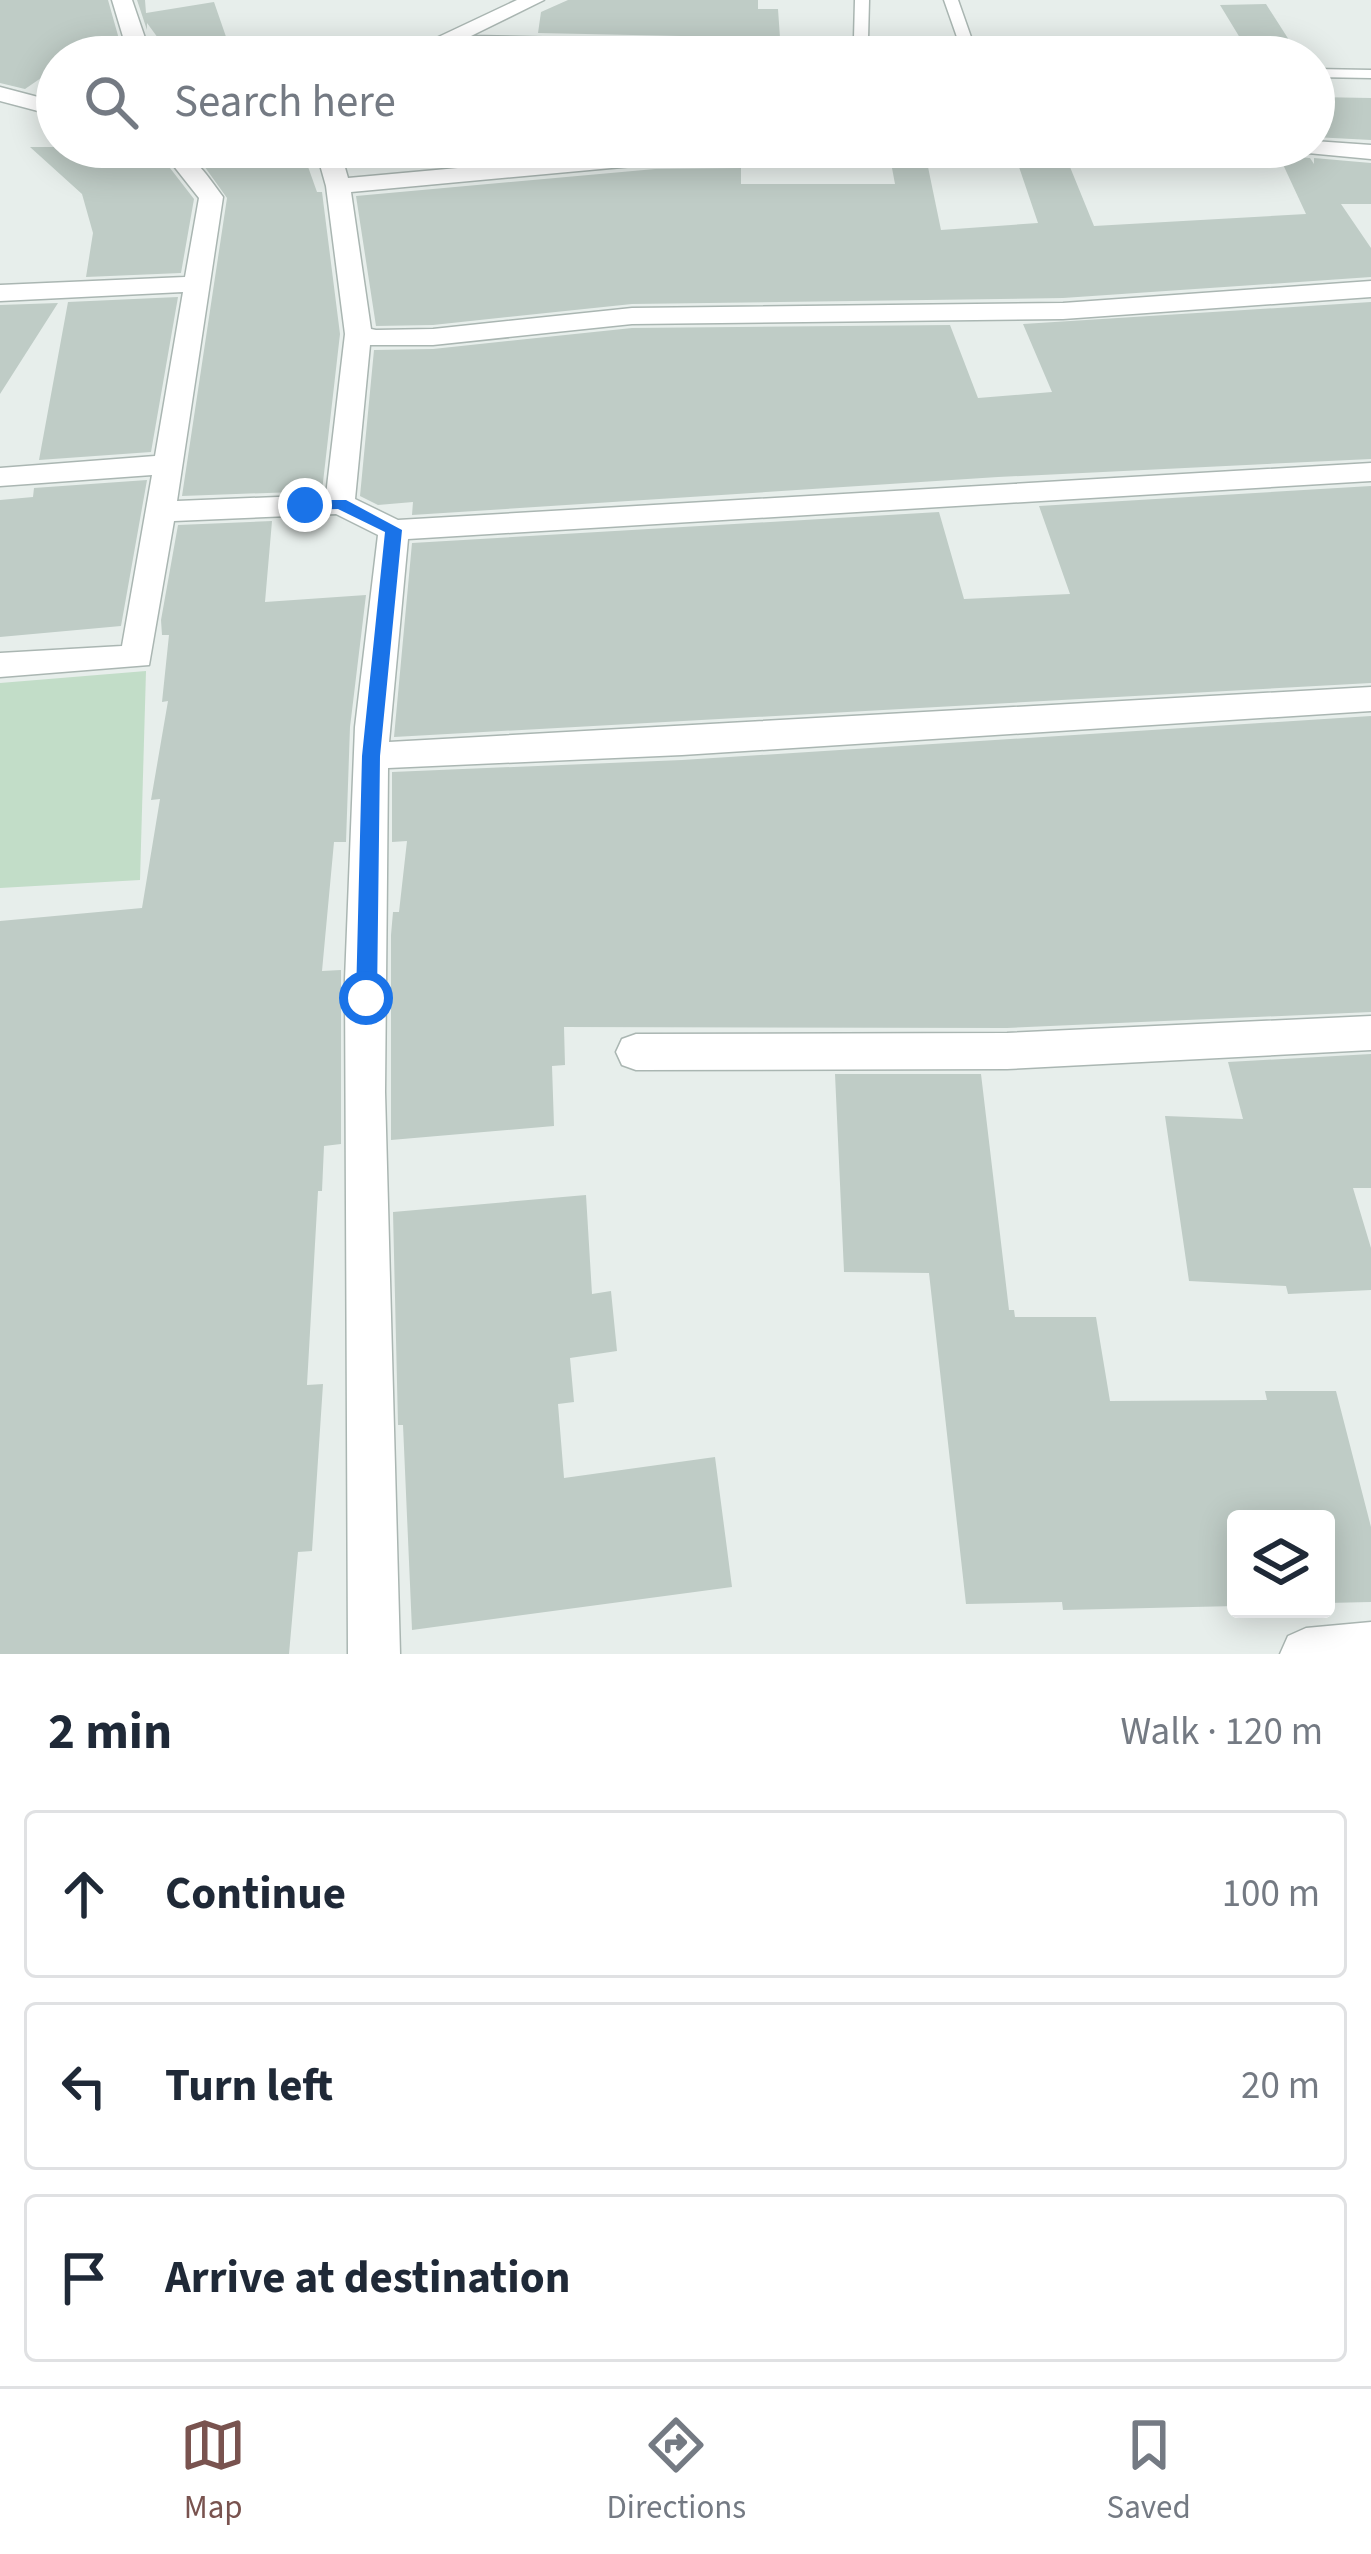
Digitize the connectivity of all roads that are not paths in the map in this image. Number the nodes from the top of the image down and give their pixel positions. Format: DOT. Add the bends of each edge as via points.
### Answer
graph roads {
  1 [pos="122,0"];
  2 [pos="534,0"];
  3 [pos="862,0"];
  4 [pos="951,0"];
  5 [pos="134,36"];
  6 [pos="453,36"];
  7 [pos="861,36"];
  8 [pos="964,36"];
  9 [pos="1335,73"];
  10 [pos="1371,74"];
  11 [pos="0,94"];
  12 [pos="36,103"];
  13 [pos="1335,149"];
  14 [pos="1371,152"];
  15 [pos="191,168"];
  16 [pos="333,168"];
  17 [pos="535,168"];
  18 [pos="338,186"];
  19 [pos="196,284"];
  20 [pos="1371,289"];
  21 [pos="0,293"];
  22 [pos="358,334"];
  23 [pos="169,464"];
  24 [pos="1371,472"];
  25 [pos="0,478"];
  26 [pos="340,504"];
  27 [pos="160,512"];
  28 [pos="394,530"];
  29 [pos="0,665"];
  30 [pos="1371,698"];
  31 [pos="371,756"];
  32 [pos="1371,1033"];
  33 [pos="636,1052"];
  34 [pos="1371,1648"];
  35 [pos="374,1654"];
  36 [pos="1306,1654"];
  1 -- 5 [label="street"];
  2 -- 6 [label="street"];
  3 -- 7 [label="lane"];
  4 -- 8 [label="lane"];
  9 -- 10 [label="lane"];
  11 -- 12 [label="street"];
  13 -- 14 [label="street"];
  15 -- 19 [label="street" via="211,196"];
  16 -- 18 [label="street"];
  17 -- 18 [label="street"];
  18 -- 22 [label="street"];
  19 -- 21 [label="street"];
  19 -- 23 [label="street"];
  20 -- 22 [label="street" via="1049,310 719,314 392,339"];
  22 -- 26 [label="street"];
  23 -- 25 [label="street"];
  23 -- 27 [label="street"];
  24 -- 28 [label="street"];
  26 -- 27 [label="street"];
  26 -- 28 [label="street"];
  27 -- 29 [label="street" via="136,657"];
  28 -- 31 [label="street"];
  30 -- 31 [label="street"];
  31 -- 35 [label="street" via="365,1309"];
  32 -- 33 [label="street" via="1006,1051"];
  34 -- 36 [label="street"];
}
